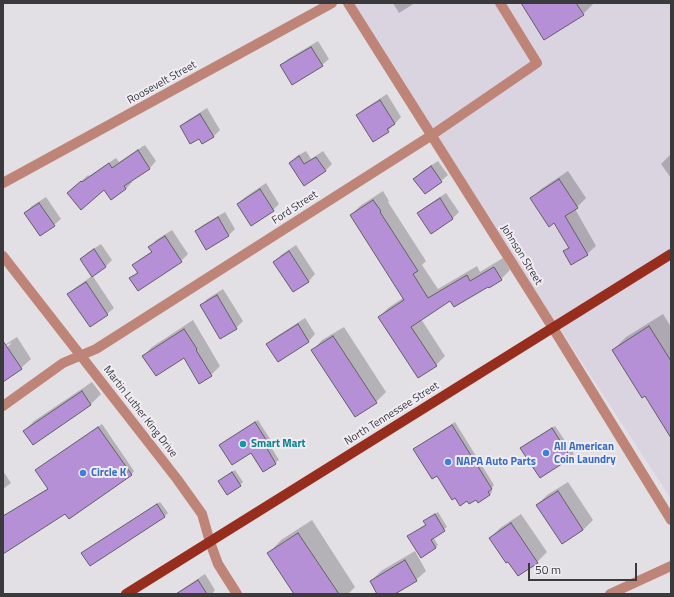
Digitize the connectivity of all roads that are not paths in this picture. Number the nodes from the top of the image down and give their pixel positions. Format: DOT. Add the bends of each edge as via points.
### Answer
graph roads {
  1 [pos="332,3"];
  2 [pos="348,3"];
  3 [pos="500,3"];
  4 [pos="432,135"];
  5 [pos="3,184"];
  6 [pos="671,254"];
  7 [pos="3,256"];
  8 [pos="553,328"];
  9 [pos="81,356"];
  10 [pos="3,406"];
  11 [pos="671,520"];
  12 [pos="210,542"];
  13 [pos="671,566"];
  14 [pos="126,594"];
  15 [pos="237,594"];
  16 [pos="610,594"];
  1 -- 5 [label="street, Roosevelt Street"];
  2 -- 4 [label="street, Johnson Street"];
  3 -- 4 [label="street, Ford Street" via="537,63"];
  4 -- 8 [label="street, Johnson Street"];
  4 -- 9 [label="street, Ford Street" via="96,349"];
  6 -- 8 [label="main road, North Tennessee Street"];
  7 -- 9 [label="street, Martin Luther King Drive"];
  8 -- 11 [label="street, Johnson Street"];
  8 -- 12 [label="main road, North Tennessee Street"];
  9 -- 10 [label="street, Ford Street" via="63,363"];
  9 -- 12 [label="street, Martin Luther King Drive" via="202,514"];
  12 -- 14 [label="main road, North Tennessee Street"];
  12 -- 15 [label="street, Martin Luther King Drive" via="218,564"];
  13 -- 16 [label="street"];
}
